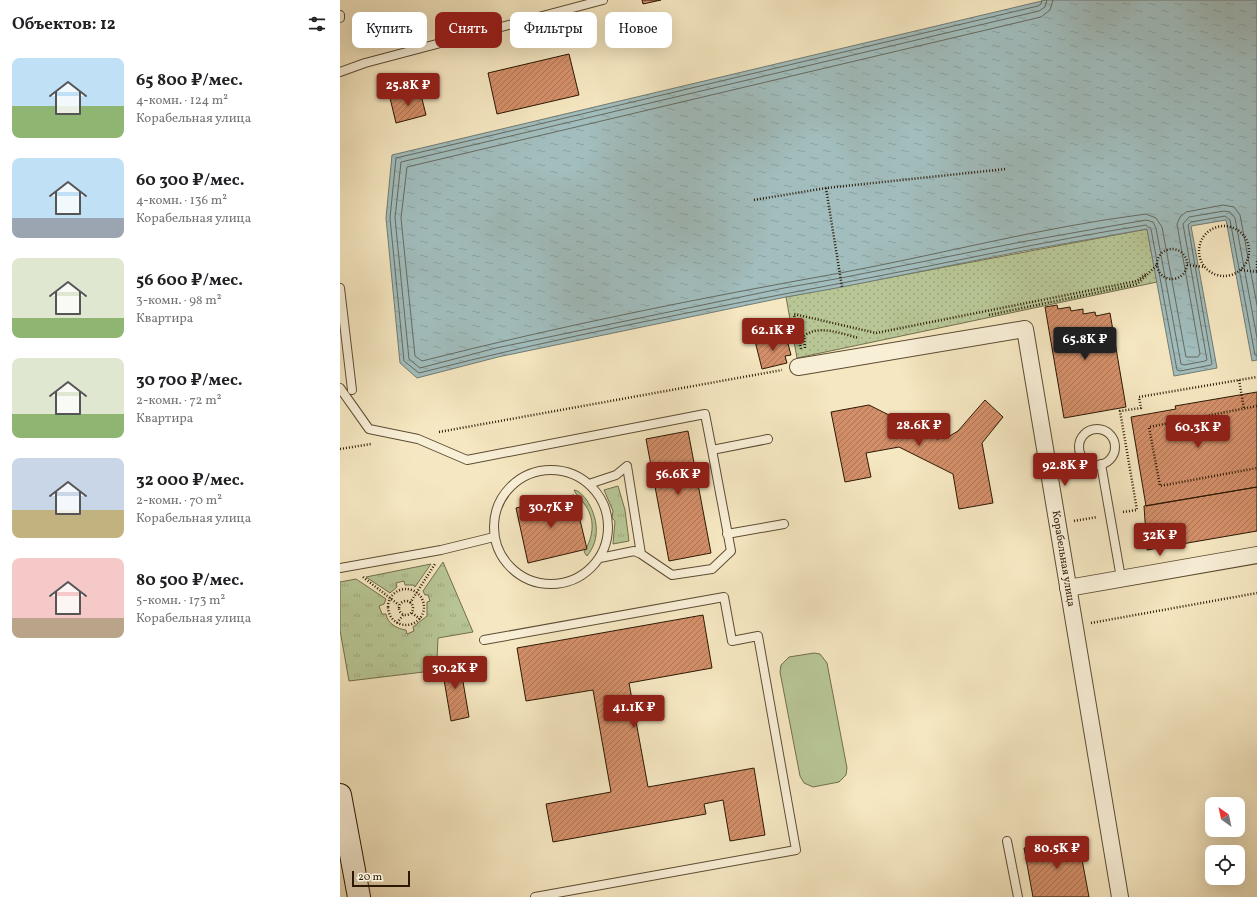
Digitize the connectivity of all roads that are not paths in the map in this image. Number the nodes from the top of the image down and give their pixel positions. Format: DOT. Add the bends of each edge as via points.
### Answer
graph roads {
  1 [pos="603,0"];
  2 [pos="340,72"];
  3 [pos="340,288"];
  4 [pos="801,367"];
  5 [pos="340,388"];
  6 [pos="352,390"];
  7 [pos="768,439"];
  8 [pos="712,450"];
  9 [pos="1101,464"];
  10 [pos="589,484"];
  11 [pos="784,524"];
  12 [pos="727,534"];
  13 [pos="494,537"];
  14 [pos="641,554"];
  15 [pos="1257,555"];
  16 [pos="600,558"];
  17 [pos="344,567"];
  18 [pos="1121,578"];
  19 [pos="1068,588"];
  20 [pos="484,640"];
  21 [pos="340,795"];
  22 [pos="1007,841"];
  23 [pos="359,897"];
  24 [pos="534,897"];
  25 [pos="1018,897"];
  26 [pos="1120,897"];
  1 -- 2 [label="lane" via="365,63"];
  3 -- 6 [label="lane"];
  4 -- 19 [label="street, Корабельная улица" via="1025,329"];
  5 -- 8 [label="lane" via="369,429 418,439 467,460 705,414"];
  7 -- 8 [label="lane"];
  8 -- 12 [label="lane"];
  9 -- 9 [label="lane" via="1111,459 1114,454 1114,440 1105,431 1092,429 1082,437 1079,450 1086,461"];
  9 -- 18 [label="lane"];
  10 -- 13 [label="lane" via="564,470 545,469 527,474 511,485 500,500 494,518"];
  10 -- 14 [label="lane" via="616,475 627,466"];
  10 -- 16 [label="lane" via="596,490 605,506 609,522 608,540"];
  11 -- 12 [label="lane"];
  12 -- 14 [label="lane" via="730,551 712,569 672,575"];
  13 -- 16 [label="lane" via="500,555 513,571 530,581 549,585 569,582 587,573"];
  13 -- 17 [label="lane" via="436,551"];
  14 -- 16 [label="lane" via="634,551"];
  15 -- 18 [label="street"];
  18 -- 19 [label="street"];
  19 -- 26 [label="street, Корабельная улица"];
  20 -- 24 [label="lane" via="724,597 732,641 758,636 796,850"];
  21 -- 23 [label="street" via="350,868"];
  22 -- 25 [label="lane"];
}
